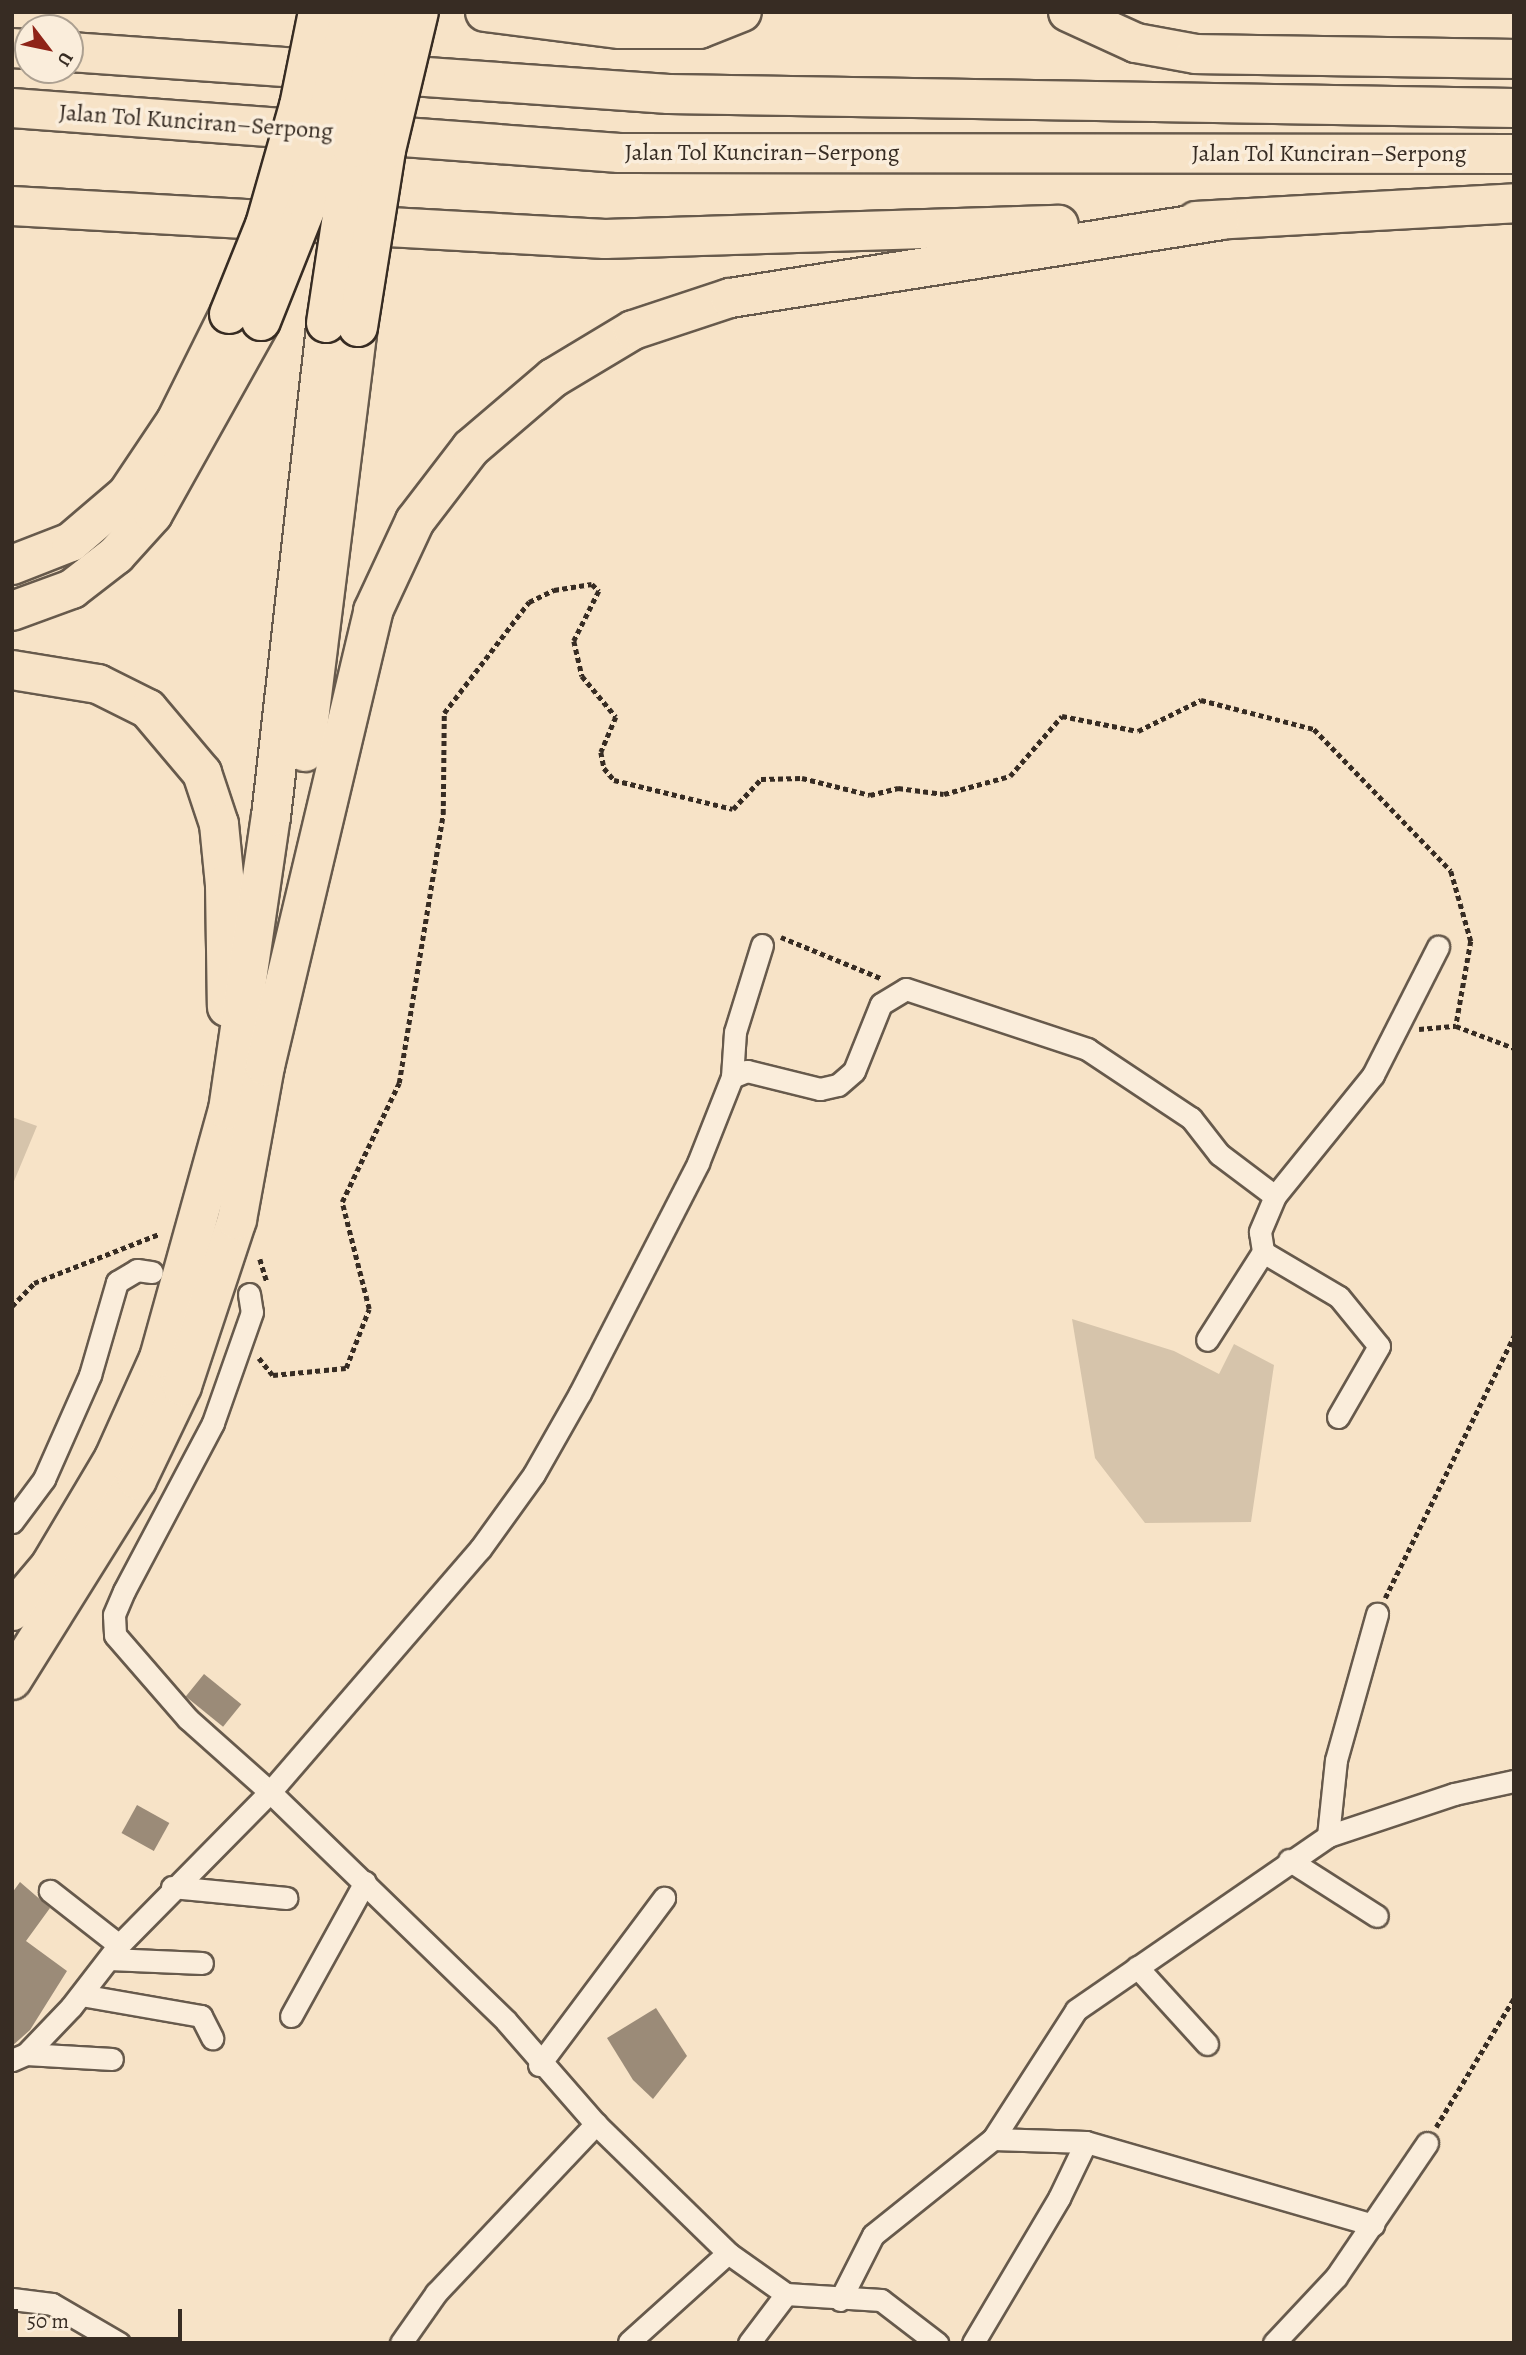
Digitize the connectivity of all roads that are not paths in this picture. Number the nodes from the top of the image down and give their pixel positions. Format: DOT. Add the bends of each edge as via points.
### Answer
graph roads {
  1 [pos="318,12"];
  2 [pos="351,12"];
  3 [pos="388,12"];
  4 [pos="419,12"];
  5 [pos="485,12"];
  6 [pos="743,12"];
  7 [pos="1068,12"];
  8 [pos="84,53"];
  9 [pos="1514,60"];
  10 [pos="12,108"];
  11 [pos="1514,108"];
  12 [pos="1514,154"];
  13 [pos="1514,203"];
  14 [pos="12,206"];
  15 [pos="1220,220"];
  16 [pos="245,318"];
  17 [pos="342,325"];
  18 [pos="12,565"];
  19 [pos="12,611"];
  20 [pos="12,670"];
  21 [pos="762,945"];
  22 [pos="1438,947"];
  23 [pos="265,1066"];
  24 [pos="732,1077"];
  25 [pos="228,1110"];
  26 [pos="1275,1196"];
  27 [pos="1263,1252"];
  28 [pos="152,1272"];
  29 [pos="249,1294"];
  30 [pos="1207,1340"];
  31 [pos="1338,1417"];
  32 [pos="12,1522"];
  33 [pos="12,1611"];
  34 [pos="1377,1614"];
  35 [pos="12,1680"];
  36 [pos="1514,1781"];
  37 [pos="271,1792"];
  38 [pos="1328,1836"];
  39 [pos="1289,1860"];
  40 [pos="365,1882"];
  41 [pos="172,1887"];
  42 [pos="50,1891"];
  43 [pos="286,1898"];
  44 [pos="664,1898"];
  45 [pos="1377,1916"];
  46 [pos="114,1952"];
  47 [pos="202,1963"];
  48 [pos="1137,1967"];
  49 [pos="81,1995"];
  50 [pos="291,2016"];
  51 [pos="212,2038"];
  52 [pos="1207,2044"];
  53 [pos="19,2057"];
  54 [pos="112,2059"];
  55 [pos="539,2065"];
  56 [pos="596,2124"];
  57 [pos="993,2139"];
  58 [pos="1086,2142"];
  59 [pos="1427,2143"];
  60 [pos="1373,2225"];
  61 [pos="728,2253"];
  62 [pos="786,2294"];
  63 [pos="12,2299"];
  64 [pos="840,2300"];
  65 [pos="629,2342"];
  66 [pos="119,2343"];
  67 [pos="401,2343"];
  68 [pos="749,2343"];
  69 [pos="937,2343"];
  70 [pos="973,2343"];
  71 [pos="1274,2343"];
  1 -- 16 [label="highway, bridge"];
  2 -- 16 [label="highway, bridge" via="308,203"];
  3 -- 17 [label="highway, bridge" via="352,148"];
  4 -- 17 [label="highway, bridge"];
  5 -- 6 [label="highway" via="621,29 699,29"];
  7 -- 9 [label="highway" via="1136,43 1196,54"];
  8 -- 11 [label="highway, Jalan Tol Kunciran–Serpong" via="669,94"];
  10 -- 12 [label="highway, Jalan Tol Kunciran–Serpong" via="620,153"];
  13 -- 15 [label="highway"];
  14 -- 15 [label="highway" via="605,239"];
  15 -- 23 [label="highway" via="730,298 633,330 553,378 471,448 415,521 373,611"];
  16 -- 18 [label="highway" via="127,494 71,542"];
  16 -- 19 [label="highway" via="153,514 116,555 72,589"];
  17 -- 23 [label="highway"];
  17 -- 25 [label="highway"];
  20 -- 25 [label="highway" via="98,684 148,709 202,773 219,824 225,885"];
  21 -- 24 [label="street" via="735,1032"];
  22 -- 26 [label="street" via="1401,1031 1374,1075"];
  23 -- 35 [label="highway" via="237,1220 182,1386 137,1480"];
  24 -- 26 [label="street" via="747,1071 820,1089 838,1084 854,1071 881,1004 906,989 1087,1049 1191,1118 1219,1154"];
  24 -- 37 [label="street" via="698,1163 534,1474 480,1549"];
  25 -- 33 [label="highway" via="159,1358 114,1458 50,1566"];
  26 -- 27 [label="street" via="1259,1232"];
  27 -- 30 [label="street"];
  27 -- 31 [label="street" via="1339,1297 1379,1346"];
  28 -- 32 [label="street" via="136,1270 117,1282 90,1375 50,1467"];
  29 -- 37 [label="street" via="252,1312 213,1423 114,1615 115,1635 188,1719"];
  34 -- 38 [label="street" via="1336,1760"];
  36 -- 38 [label="street" via="1454,1794"];
  37 -- 40 [label="street"];
  37 -- 41 [label="street"];
  38 -- 39 [label="street"];
  39 -- 45 [label="street"];
  39 -- 48 [label="street"];
  40 -- 50 [label="street"];
  40 -- 55 [label="street" via="506,2021"];
  41 -- 43 [label="street"];
  41 -- 46 [label="street"];
  42 -- 46 [label="street"];
  44 -- 55 [label="street"];
  46 -- 47 [label="street"];
  46 -- 49 [label="street"];
  48 -- 52 [label="street"];
  48 -- 57 [label="street" via="1076,2010"];
  49 -- 51 [label="street" via="201,2015"];
  49 -- 53 [label="street"];
  53 -- 54 [label="street"];
  55 -- 56 [label="street"];
  56 -- 61 [label="street"];
  56 -- 67 [label="street" via="436,2293"];
  57 -- 58 [label="street"];
  57 -- 64 [label="street" via="873,2235"];
  58 -- 60 [label="street"];
  58 -- 70 [label="street" via="1059,2198"];
  59 -- 60 [label="street"];
  60 -- 71 [label="street" via="1336,2277"];
  61 -- 62 [label="street"];
  61 -- 65 [label="street"];
  62 -- 64 [label="street"];
  62 -- 68 [label="street"];
  63 -- 66 [label="street" via="52,2304"];
  64 -- 69 [label="street" via="881,2301"];
}
